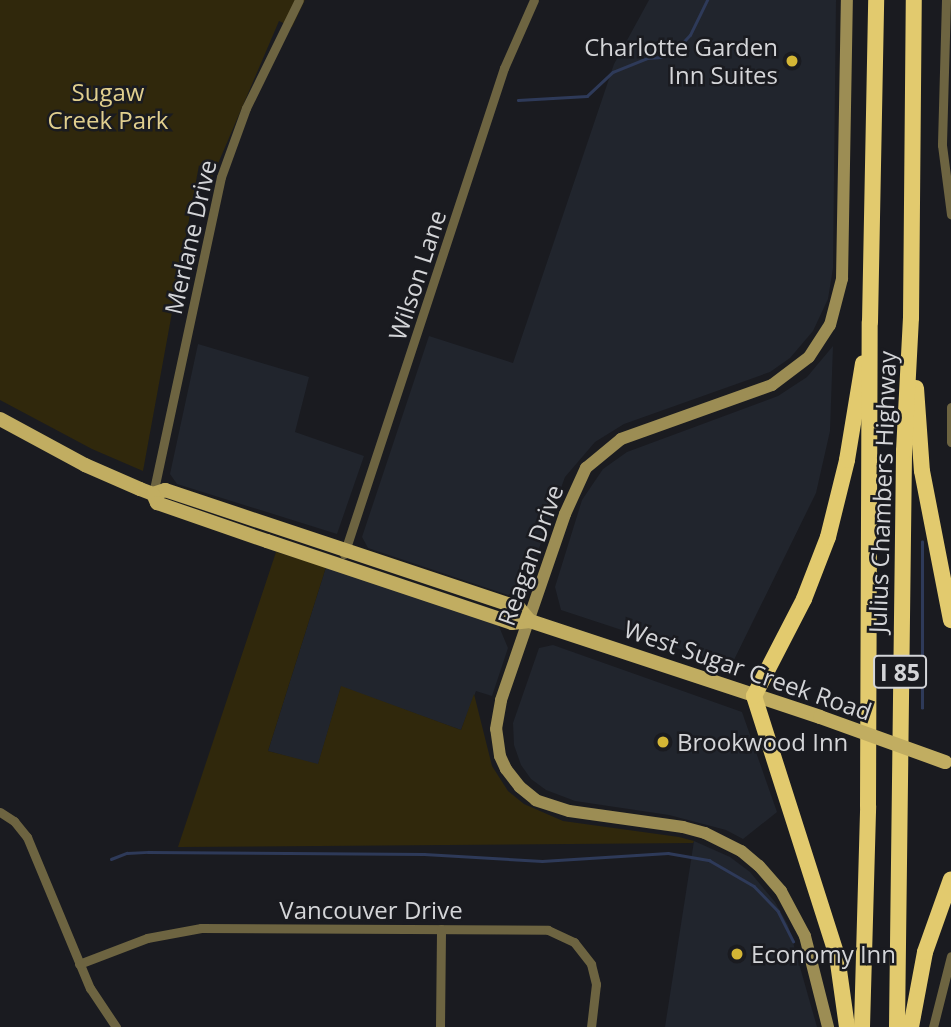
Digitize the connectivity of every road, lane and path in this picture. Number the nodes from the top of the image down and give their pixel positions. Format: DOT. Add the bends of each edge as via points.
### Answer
graph roads {
  1 [pos="299,0"];
  2 [pos="534,0"];
  3 [pos="847,0"];
  4 [pos="876,0"];
  5 [pos="915,0"];
  6 [pos="946,0"];
  7 [pos="951,214"];
  8 [pos="911,318"];
  9 [pos="870,322"];
  10 [pos="951,407"];
  11 [pos="0,419"];
  12 [pos="951,442"];
  13 [pos="153,494"];
  14 [pos="342,557"];
  15 [pos="951,620"];
  16 [pos="530,621"];
  17 [pos="754,696"];
  18 [pos="948,763"];
  19 [pos="0,812"];
  20 [pos="951,879"];
  21 [pos="441,929"];
  22 [pos="951,956"];
  23 [pos="79,964"];
  24 [pos="117,1027"];
  25 [pos="440,1027"];
  26 [pos="591,1027"];
  27 [pos="828,1027"];
  28 [pos="847,1027"];
  29 [pos="862,1027"];
  30 [pos="897,1027"];
  31 [pos="911,1027"];
  32 [pos="933,1027"];
  1 -- 13 [label="street, Merlane Drive" via="246,108 221,177"];
  2 -- 14 [label="street, Wilson Lane" via="504,68"];
  3 -- 16 [label="street, Reagan Drive" via="842,279 830,325 809,357 772,385 621,439 593,460 581,475 565,514"];
  4 -- 9 [label="highway, Julius Chambers Highway / I 85"];
  5 -- 8 [label="highway, Julius Chambers Highway / I 85"];
  6 -- 7 [label="street" via="942,145"];
  8 -- 15 [label="highway" via="922,471"];
  8 -- 30 [label="highway, Julius Chambers Highway / I 85" via="904,451"];
  9 -- 17 [label="highway" via="847,460 828,537 804,599"];
  9 -- 29 [label="highway, Julius Chambers Highway / I 85"];
  10 -- 12 [label="street"];
  11 -- 13 [label="main road, West Sugar Creek Road" via="92,469"];
  13 -- 14 [label="main road, West Sugar Creek Road" via="165,490"];
  14 -- 16 [label="main road, West Sugar Creek Road" via="519,608"];
  16 -- 17 [label="main road, West Sugar Creek Road"];
  16 -- 27 [label="street, Reagan Drive" via="497,718 497,743 511,776 525,792 552,807 683,827 741,851 768,874 792,907 810,948"];
  17 -- 18 [label="main road, West Sugar Creek Road, bridge"];
  17 -- 28 [label="highway" via="834,945"];
  19 -- 23 [label="street" via="27,837"];
  20 -- 31 [label="highway" via="925,952"];
  21 -- 23 [label="street, Vancouver Drive" via="201,928 147,937"];
  21 -- 25 [label="street"];
  21 -- 26 [label="street, Vancouver Drive" via="548,930 569,938 584,952 594,976"];
  22 -- 32 [label="street"];
  23 -- 24 [label="street" via="93,996"];
}
